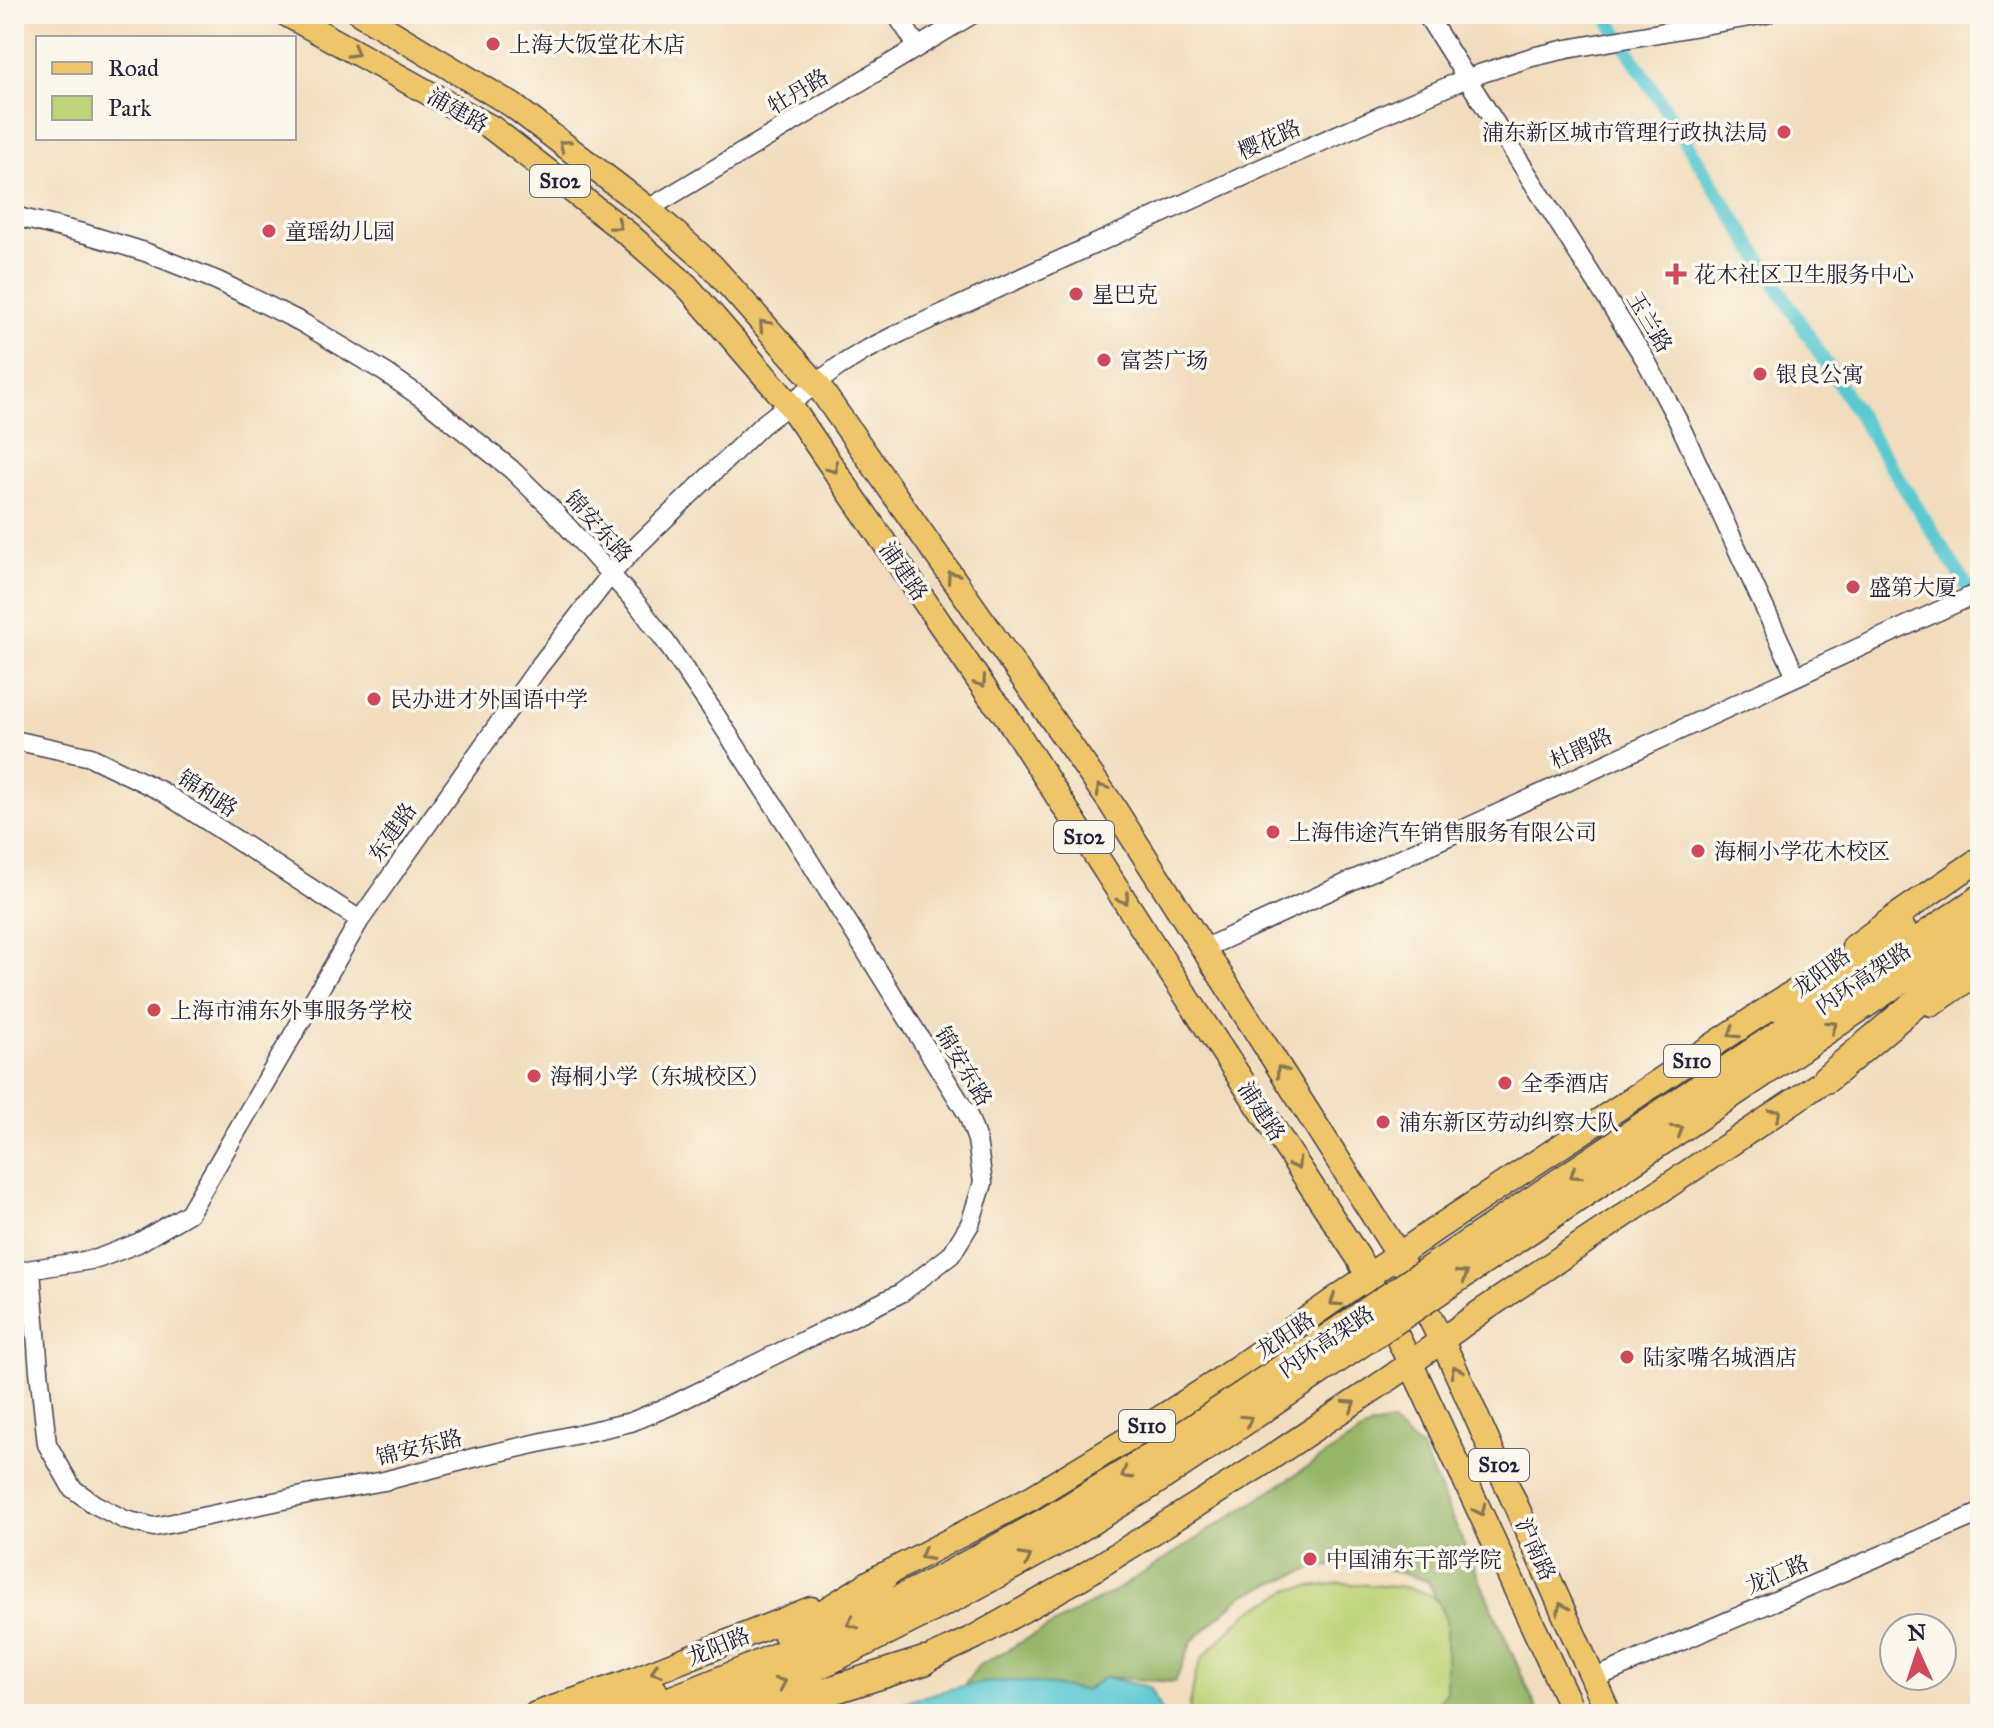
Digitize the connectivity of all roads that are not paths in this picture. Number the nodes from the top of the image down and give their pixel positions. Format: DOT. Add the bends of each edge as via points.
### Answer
graph roads {
  1 [pos="286,14"];
  2 [pos="361,14"];
  3 [pos="896,14"];
  4 [pos="973,14"];
  5 [pos="1426,14"];
  6 [pos="1767,14"];
  7 [pos="918,47"];
  8 [pos="1467,78"];
  9 [pos="648,209"];
  10 [pos="14,216"];
  11 [pos="816,383"];
  12 [pos="789,404"];
  13 [pos="611,574"];
  14 [pos="1980,592"];
  15 [pos="1796,676"];
  16 [pos="14,740"];
  17 [pos="1980,859"];
  18 [pos="1980,881"];
  19 [pos="1980,899"];
  20 [pos="360,920"];
  21 [pos="1980,926"];
  22 [pos="1203,949"];
  23 [pos="1980,949"];
  24 [pos="1980,971"];
  25 [pos="1775,1006"];
  26 [pos="1761,1061"];
  27 [pos="1826,1079"];
  28 [pos="1398,1254"];
  29 [pos="22,1271"];
  30 [pos="1369,1278"];
  31 [pos="1441,1341"];
  32 [pos="1411,1363"];
  33 [pos="1980,1513"];
  34 [pos="883,1577"];
  35 [pos="952,1585"];
  36 [pos="924,1661"];
  37 [pos="1593,1679"];
  38 [pos="536,1714"];
  39 [pos="592,1714"];
  40 [pos="634,1714"];
  41 [pos="709,1714"];
  42 [pos="756,1714"];
  43 [pos="805,1714"];
  44 [pos="1574,1714"];
  45 [pos="1609,1714"];
  1 -- 12 [label="main road, 浦建路 / S102, one-way" via="505,138 687,286"];
  9 -- 2 [label="main road, 浦建路 / S102, one-way" via="512,105"];
  3 -- 7 [label="street"];
  4 -- 7 [label="street, 牡丹路"];
  5 -- 8 [label="street, 玉兰路"];
  6 -- 8 [label="street, 樱花路" via="1532,57"];
  7 -- 9 [label="street, 牡丹路"];
  8 -- 11 [label="street, 樱花路" via="902,332"];
  8 -- 15 [label="street, 玉兰路" via="1651,368"];
  11 -- 9 [label="main road, 浦建路 / S102, one-way" via="711,265"];
  10 -- 13 [label="street, 锦安东路" via="175,264 260,301 341,345 428,402 501,460"];
  11 -- 12 [label="street, 东建路"];
  22 -- 11 [label="main road, 浦建路 / S102, one-way" via="1110,802"];
  12 -- 13 [label="street, 东建路"];
  12 -- 30 [label="main road, 浦建路 / S102, one-way" via="1005,714"];
  13 -- 20 [label="street, 东建路"];
  13 -- 29 [label="street, 锦安东路" via="711,708 968,1115 983,1183 970,1224 951,1255 901,1293 631,1422 384,1481 154,1527 125,1520 72,1488 47,1444"];
  14 -- 15 [label="street, 杜鹃路"];
  15 -- 22 [label="street, 杜鹃路"];
  16 -- 20 [label="street, 锦和路" via="91,757 161,791"];
  17 -- 25 [label="main road, 龙阳路 / S110"];
  18 -- 25 [label="highway"];
  19 -- 26 [label="highway, 内环高架路"];
  20 -- 29 [label="street, 东建路" via="189,1213 138,1243 97,1259"];
  26 -- 21 [label="highway, 内环高架路, one-way"];
  28 -- 22 [label="main road, 浦建路 / S102, one-way"];
  23 -- 27 [label="highway"];
  24 -- 27 [label="main road"];
  25 -- 28 [label="main road, 龙阳路 / S110, one-way"];
  26 -- 35 [label="highway, 内环高架路, bridge" via="1152,1483 1057,1541"];
  31 -- 27 [label="main road, one-way"];
  28 -- 30 [label="main road, 龙阳路 / S110"];
  28 -- 31 [label="main road, 沪南路 / S102"];
  30 -- 32 [label="main road, 沪南路 / S102"];
  30 -- 34 [label="main road, 龙阳路 / S110, one-way" via="1079,1470"];
  31 -- 32 [label="main road"];
  37 -- 31 [label="main road, 沪南路 / S102, one-way"];
  36 -- 32 [label="main road, one-way" via="1025,1610 1134,1545"];
  32 -- 44 [label="main road, 沪南路 / S102, one-way"];
  33 -- 37 [label="street, 龙汇路"];
  34 -- 38 [label="main road, 龙阳路 / S110, one-way"];
  34 -- 39 [label="highway" via="751,1649"];
  35 -- 40 [label="highway, 内环高架路, one-way"];
  41 -- 35 [label="highway, 内环高架路, one-way" via="829,1660"];
  36 -- 42 [label="highway"];
  36 -- 43 [label="main road"];
  37 -- 45 [label="main road, 沪南路 / S102"];
}
